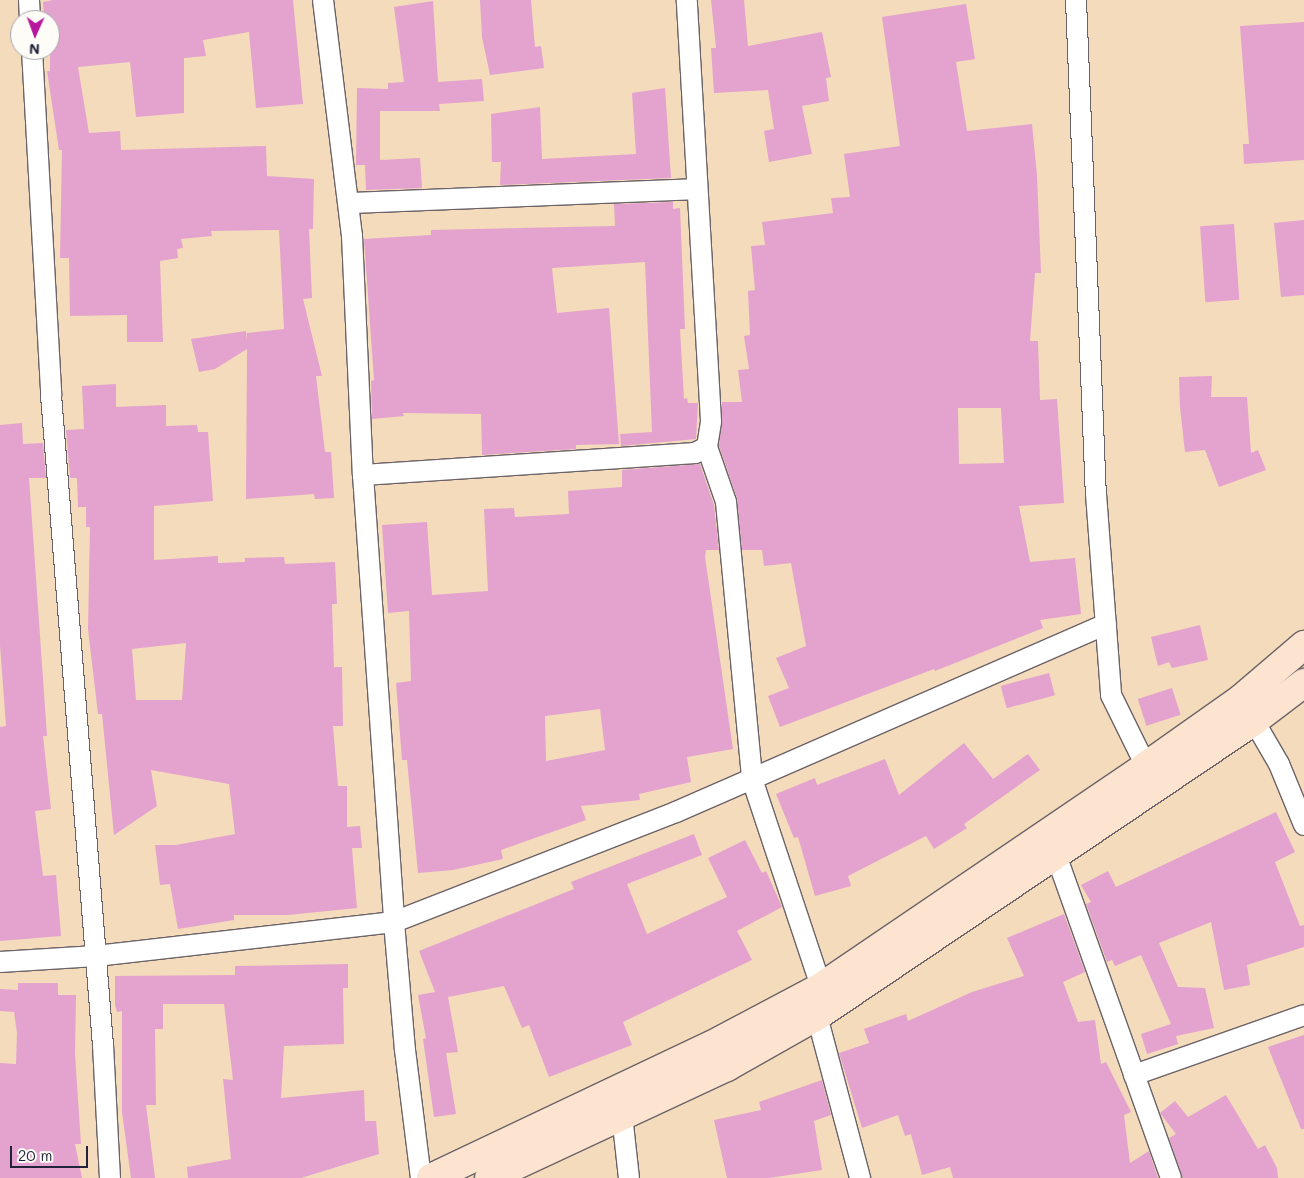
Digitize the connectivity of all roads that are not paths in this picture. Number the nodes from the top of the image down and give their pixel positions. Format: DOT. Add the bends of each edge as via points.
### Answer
graph roads {
  1 [pos="323,0"];
  2 [pos="687,0"];
  3 [pos="1076,0"];
  4 [pos="33,60"];
  5 [pos="696,189"];
  6 [pos="349,203"];
  7 [pos="707,447"];
  8 [pos="363,475"];
  9 [pos="1106,624"];
  10 [pos="1304,645"];
  11 [pos="1304,683"];
  12 [pos="1254,722"];
  13 [pos="1146,766"];
  14 [pos="752,779"];
  15 [pos="1304,825"];
  16 [pos="1056,855"];
  17 [pos="394,922"];
  18 [pos="96,956"];
  19 [pos="0,962"];
  20 [pos="821,987"];
  21 [pos="817,1016"];
  22 [pos="1304,1016"];
  23 [pos="1134,1075"];
  24 [pos="622,1116"];
  25 [pos="110,1178"];
  26 [pos="421,1178"];
  27 [pos="432,1178"];
  28 [pos="489,1178"];
  29 [pos="629,1178"];
  30 [pos="860,1178"];
  31 [pos="1171,1178"];
  1 -- 6 [label="street"];
  2 -- 5 [label="street"];
  3 -- 9 [label="street" via="1096,494"];
  4 -- 18 [label="street" via="51,394"];
  5 -- 6 [label="street"];
  5 -- 7 [label="street" via="711,421"];
  6 -- 8 [label="street"];
  7 -- 8 [label="street" via="695,453"];
  7 -- 14 [label="street" via="726,502"];
  8 -- 17 [label="street"];
  9 -- 13 [label="street" via="1111,695"];
  9 -- 14 [label="street"];
  10 -- 13 [label="street" via="1242,698"];
  11 -- 12 [label="street"];
  12 -- 15 [label="street" via="1279,764"];
  12 -- 16 [label="street"];
  13 -- 20 [label="street"];
  14 -- 17 [label="street"];
  14 -- 20 [label="street"];
  16 -- 21 [label="street"];
  16 -- 23 [label="street"];
  17 -- 18 [label="street"];
  17 -- 26 [label="street"];
  18 -- 19 [label="street"];
  18 -- 25 [label="street"];
  20 -- 27 [label="street" via="720,1040"];
  21 -- 24 [label="street" via="727,1067"];
  21 -- 30 [label="street"];
  22 -- 23 [label="street"];
  23 -- 31 [label="street"];
  24 -- 28 [label="street"];
  24 -- 29 [label="street"];
}
